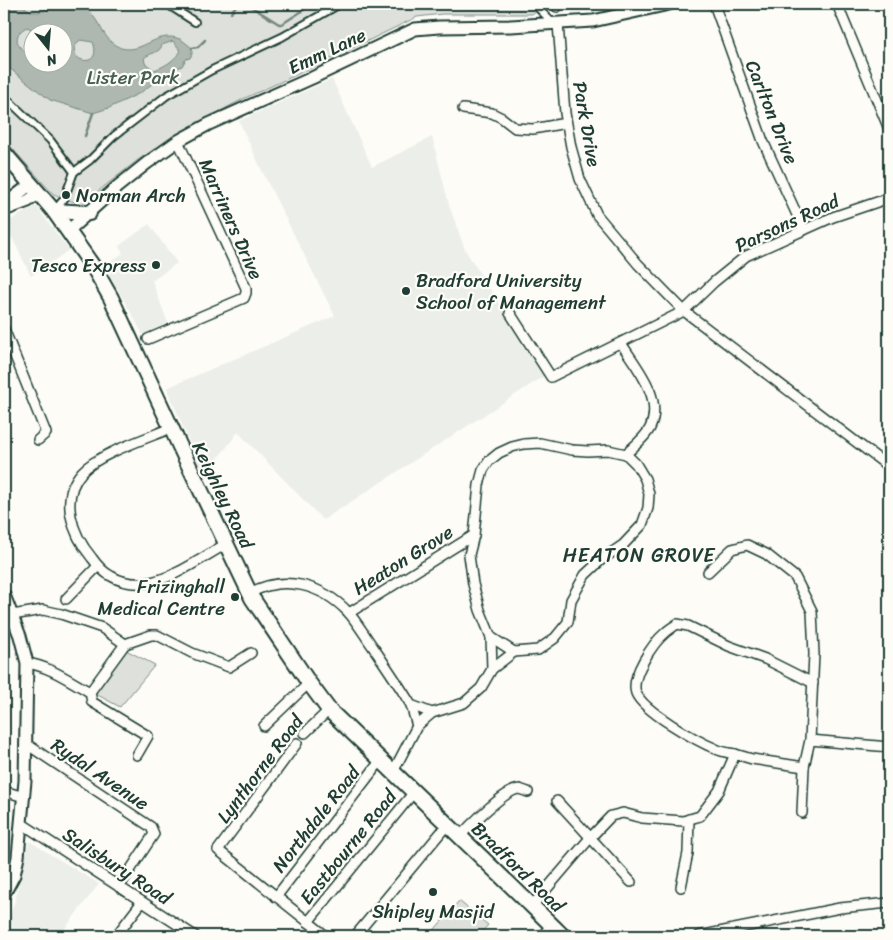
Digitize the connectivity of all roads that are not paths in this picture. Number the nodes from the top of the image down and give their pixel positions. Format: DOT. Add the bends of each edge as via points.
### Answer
graph roads {
  1 [pos="167,4"];
  2 [pos="340,4"];
  3 [pos="534,4"];
  4 [pos="669,4"];
  5 [pos="714,4"];
  6 [pos="837,4"];
  7 [pos="630,8"];
  8 [pos="195,22"];
  9 [pos="556,24"];
  10 [pos="4,96"];
  11 [pos="463,109"];
  12 [pos="566,123"];
  13 [pos="889,129"];
  14 [pos="178,141"];
  15 [pos="4,153"];
  16 [pos="74,172"];
  17 [pos="35,188"];
  18 [pos="889,198"];
  19 [pos="5,210"];
  20 [pos="54,211"];
  21 [pos="89,213"];
  22 [pos="804,230"];
  23 [pos="68,231"];
  24 [pos="684,312"];
  25 [pos="510,314"];
  26 [pos="4,329"];
  27 [pos="148,339"];
  28 [pos="621,343"];
  29 [pos="171,428"];
  30 [pos="38,440"];
  31 [pos="626,454"];
  32 [pos="889,467"];
  33 [pos="474,535"];
  34 [pos="226,544"];
  35 [pos="98,566"];
  36 [pos="708,572"];
  37 [pos="250,593"];
  38 [pos="4,595"];
  39 [pos="66,599"];
  40 [pos="349,613"];
  41 [pos="12,615"];
  42 [pos="491,637"];
  43 [pos="125,644"];
  44 [pos="514,652"];
  45 [pos="251,653"];
  46 [pos="27,663"];
  47 [pos="492,669"];
  48 [pos="813,683"];
  49 [pos="309,684"];
  50 [pos="90,692"];
  51 [pos="411,705"];
  52 [pos="329,710"];
  53 [pos="432,713"];
  54 [pos="264,726"];
  55 [pos="417,726"];
  56 [pos="305,733"];
  57 [pos="810,740"];
  58 [pos="298,742"];
  59 [pos="25,743"];
  60 [pos="889,747"];
  61 [pos="735,754"];
  62 [pos="137,755"];
  63 [pos="382,760"];
  64 [pos="804,767"];
  65 [pos="393,772"];
  66 [pos="4,791"];
  67 [pos="414,792"];
  68 [pos="528,792"];
  69 [pos="24,797"];
  70 [pos="558,801"];
  71 [pos="802,813"];
  72 [pos="689,819"];
  73 [pos="22,823"];
  74 [pos="447,825"];
  75 [pos="459,836"];
  76 [pos="590,838"];
  77 [pos="631,882"];
  78 [pos="120,887"];
  79 [pos="682,887"];
  80 [pos="4,894"];
  81 [pos="276,897"];
  82 [pos="142,902"];
  83 [pos="889,903"];
  84 [pos="532,906"];
  85 [pos="308,922"];
  86 [pos="547,931"];
  87 [pos="712,935"];
  88 [pos="116,936"];
  89 [pos="196,936"];
  90 [pos="326,936"];
  91 [pos="355,936"];
  92 [pos="563,936"];
  93 [pos="699,936"];
  1 -- 8 [label="street"];
  2 -- 16 [label="street" via="166,96"];
  3 -- 9 [label="street"];
  4 -- 7 [label="street, Emm Lane"];
  5 -- 22 [label="street, Carlton Drive" via="763,140"];
  6 -- 13 [label="street"];
  7 -- 9 [label="street, Emm Lane" via="592,21"];
  9 -- 12 [label="street, Park Drive"];
  9 -- 14 [label="street, Emm Lane" via="415,29"];
  10 -- 16 [label="street" via="50,140"];
  11 -- 12 [label="street" via="492,113 515,128 532,129"];
  12 -- 24 [label="street, Park Drive" via="580,179 597,216"];
  14 -- 21 [label="street, Emm Lane"];
  14 -- 27 [label="street, Marriners Drive" via="246,293 244,298"];
  15 -- 17 [label="highway, Keighley Road"];
  16 -- 20 [label="street" via="64,199"];
  17 -- 19 [label="street" via="28,200"];
  17 -- 20 [label="highway, Keighley Road"];
  18 -- 22 [label="street, Parsons Road"];
  20 -- 21 [label="highway"];
  20 -- 23 [label="highway, Keighley Road"];
  21 -- 23 [label="street, Emm Lane"];
  22 -- 24 [label="street, Parsons Road" via="746,256"];
  23 -- 29 [label="highway, Keighley Road" via="111,298"];
  24 -- 28 [label="street"];
  24 -- 32 [label="street, Park Drive"];
  25 -- 28 [label="street" via="551,377"];
  26 -- 30 [label="street" via="46,432"];
  28 -- 31 [label="street" via="647,384 653,403 650,428"];
  29 -- 34 [label="highway, Keighley Road"];
  29 -- 35 [label="street" via="96,461 83,470 76,481 70,515 79,540"];
  31 -- 33 [label="street, Heaton Grove" via="608,450 572,450 540,443 524,444 499,453 483,470"];
  31 -- 44 [label="street" via="645,479 649,494 642,525 623,545 585,575 571,600 568,622 555,638 538,650"];
  33 -- 40 [label="street, Heaton Grove"];
  33 -- 42 [label="street, Heaton Grove" via="469,555 473,584"];
  34 -- 35 [label="street" via="171,575 144,583 109,576"];
  34 -- 37 [label="highway, Keighley Road"];
  35 -- 39 [label="street"];
  36 -- 48 [label="street" via="732,549 747,545 766,554 795,577 812,611"];
  37 -- 40 [label="street, Heaton Grove" via="271,584 289,583 329,596"];
  37 -- 49 [label="highway, Keighley Road"];
  38 -- 41 [label="street"];
  40 -- 51 [label="street, Heaton Grove"];
  41 -- 43 [label="street" via="43,610 61,614 102,628"];
  41 -- 46 [label="street"];
  42 -- 44 [label="street"];
  42 -- 47 [label="street, Heaton Grove"];
  43 -- 45 [label="street" via="157,635 192,654 229,667"];
  43 -- 50 [label="street"];
  44 -- 47 [label="street"];
  46 -- 50 [label="street" via="46,668"];
  46 -- 59 [label="street"];
  47 -- 53 [label="street" via="480,688 464,703"];
  48 -- 57 [label="street"];
  48 -- 61 [label="street" via="688,626 677,624 664,633 646,657 636,678 635,691 643,704 661,718 716,750"];
  49 -- 52 [label="highway, Keighley Road"];
  49 -- 54 [label="street"];
  50 -- 62 [label="street" via="92,702 148,736"];
  51 -- 53 [label="street"];
  51 -- 55 [label="street, Heaton Grove"];
  52 -- 56 [label="street, Lynthorne Road"];
  52 -- 63 [label="highway, Keighley Road"];
  53 -- 55 [label="street"];
  55 -- 65 [label="street"];
  56 -- 58 [label="street, Lynthorne Road"];
  57 -- 60 [label="street"];
  57 -- 64 [label="street"];
  58 -- 81 [label="street, Lynthorne Road" via="218,850"];
  59 -- 69 [label="street"];
  59 -- 78 [label="street, Rydal Avenue" via="151,827 154,834"];
  61 -- 64 [label="street"];
  61 -- 72 [label="street" via="719,791 700,816"];
  63 -- 65 [label="highway, Keighley Road"];
  63 -- 81 [label="street, Northdale Road"];
  64 -- 71 [label="street"];
  65 -- 67 [label="highway, Keighley Road"];
  66 -- 69 [label="street"];
  67 -- 74 [label="highway, Keighley Road"];
  67 -- 85 [label="street, Eastbourne Road"];
  68 -- 75 [label="street" via="520,789 510,792"];
  69 -- 73 [label="street"];
  70 -- 76 [label="street"];
  72 -- 76 [label="street" via="661,820 623,813 611,816"];
  72 -- 79 [label="street"];
  73 -- 78 [label="street, Salisbury Road"];
  73 -- 80 [label="street" via="14,875"];
  74 -- 75 [label="highway, Bradford Road"];
  74 -- 91 [label="street"];
  75 -- 84 [label="highway, Bradford Road"];
  76 -- 77 [label="street"];
  76 -- 84 [label="street"];
  78 -- 82 [label="street, Salisbury Road"];
  81 -- 85 [label="street"];
  82 -- 88 [label="street"];
  82 -- 89 [label="street, Salisbury Road"];
  83 -- 87 [label="street" via="840,908"];
  84 -- 86 [label="highway, Bradford Road"];
  85 -- 90 [label="street"];
  86 -- 92 [label="highway, Bradford Road"];
  87 -- 93 [label="street"];
}
